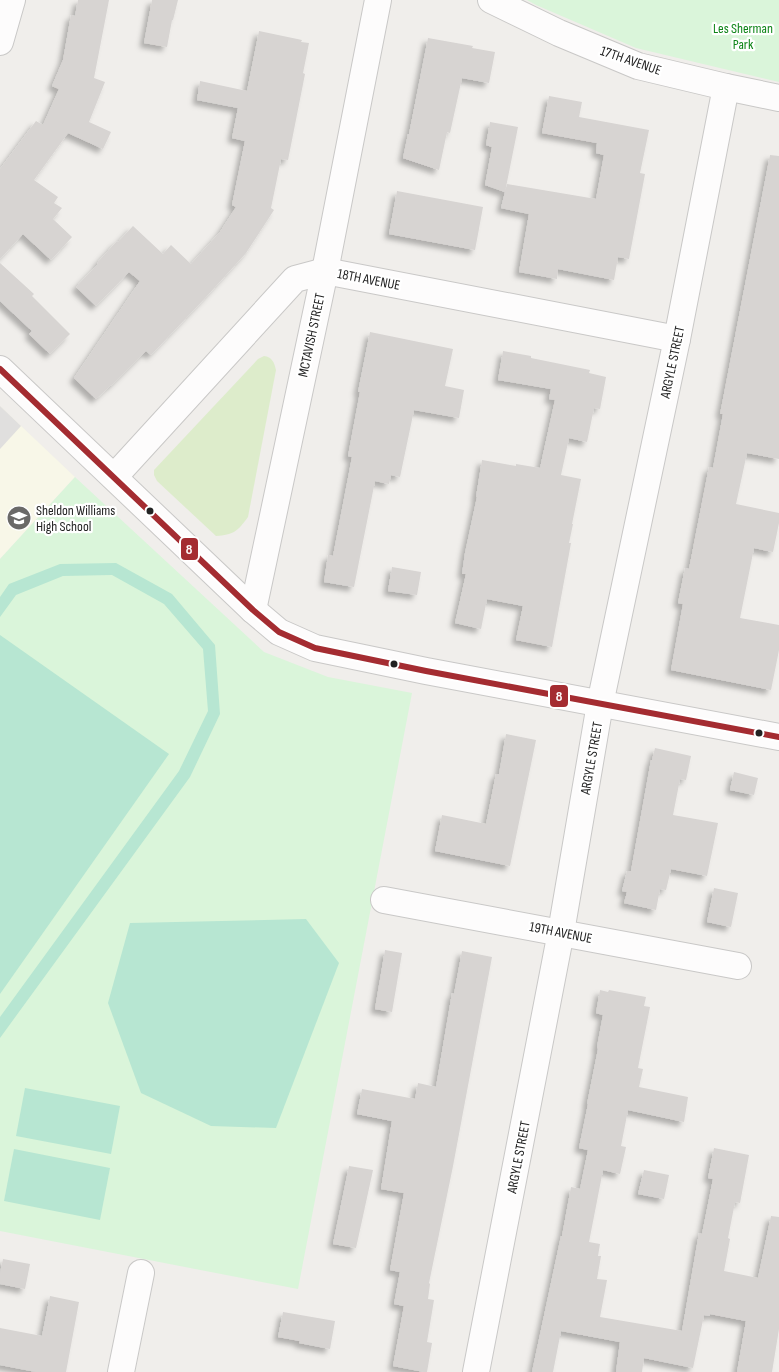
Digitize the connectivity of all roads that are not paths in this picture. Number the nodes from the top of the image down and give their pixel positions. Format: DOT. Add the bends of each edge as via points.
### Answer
graph roads {
  1 [pos="12,0"];
  2 [pos="378,0"];
  3 [pos="491,0"];
  4 [pos="0,42"];
  5 [pos="726,88"];
  6 [pos="779,98"];
  7 [pos="324,270"];
  8 [pos="677,339"];
  9 [pos="0,369"];
  10 [pos="114,477"];
  11 [pos="254,610"];
  12 [pos="600,704"];
  13 [pos="779,737"];
  14 [pos="384,900"];
  15 [pos="561,932"];
  16 [pos="738,966"];
  17 [pos="141,1273"];
  18 [pos="121,1372"];
  19 [pos="476,1372"];
  1 -- 4 [label="street"];
  2 -- 7 [label="street, MCTAVISH STREET"];
  3 -- 5 [label="street, 17TH AVENUE" via="638,66"];
  5 -- 6 [label="street, 17TH AVENUE"];
  5 -- 8 [label="street, ARGYLE STREET"];
  7 -- 8 [label="street, 18TH AVENUE"];
  7 -- 10 [label="street, 18TH AVENUE" via="295,280"];
  7 -- 11 [label="street, MCTAVISH STREET"];
  8 -- 12 [label="street, ARGYLE STREET"];
  9 -- 10 [label="street"];
  10 -- 11 [label="street"];
  11 -- 12 [label="street" via="278,632 315,648"];
  12 -- 13 [label="street"];
  12 -- 15 [label="street, ARGYLE STREET"];
  14 -- 15 [label="street, 19TH AVENUE"];
  15 -- 16 [label="street, 19TH AVENUE"];
  15 -- 19 [label="street, ARGYLE STREET"];
  17 -- 18 [label="street"];
}
